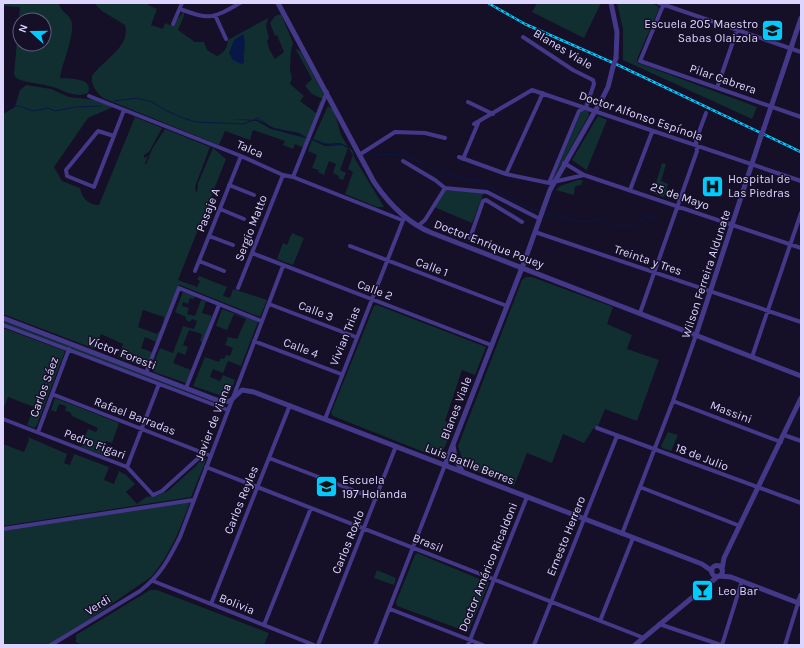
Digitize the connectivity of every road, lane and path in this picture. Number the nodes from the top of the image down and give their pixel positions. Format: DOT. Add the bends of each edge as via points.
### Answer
graph roads {
  1 [pos="182,3"];
  2 [pos="240,3"];
  3 [pos="278,3"];
  4 [pos="611,3"];
  5 [pos="659,3"];
  6 [pos="665,4"];
  7 [pos="180,9"];
  8 [pos="215,15"];
  9 [pos="801,18"];
  10 [pos="173,24"];
  11 [pos="736,30"];
  12 [pos="523,37"];
  13 [pos="226,39"];
  14 [pos="791,49"];
  15 [pos="801,52"];
  16 [pos="716,88"];
  17 [pos="327,92"];
  18 [pos="543,93"];
  19 [pos="89,96"];
  20 [pos="468,102"];
  21 [pos="586,107"];
  22 [pos="772,107"];
  23 [pos="124,110"];
  24 [pos="595,111"];
  25 [pos="706,113"];
  26 [pos="493,114"];
  27 [pos="801,117"];
  28 [pos="479,121"];
  29 [pos="474,124"];
  30 [pos="652,132"];
  31 [pos="114,136"];
  32 [pos="445,138"];
  33 [pos="696,146"];
  34 [pos="359,155"];
  35 [pos="241,156"];
  36 [pos="403,162"];
  37 [pos="564,163"];
  38 [pos="752,165"];
  39 [pos="506,174"];
  40 [pos="283,175"];
  41 [pos="584,175"];
  42 [pos="293,177"];
  43 [pos="801,181"];
  44 [pos="551,183"];
  45 [pos="229,185"];
  46 [pos="445,188"];
  47 [pos="630,190"];
  48 [pos="254,195"];
  49 [pos="677,206"];
  50 [pos="220,209"];
  51 [pos="801,214"];
  52 [pos="404,218"];
  53 [pos="244,219"];
  54 [pos="540,219"];
  55 [pos="522,222"];
  56 [pos="733,225"];
  57 [pos="418,226"];
  58 [pos="534,232"];
  59 [pos="209,236"];
  60 [pos="470,238"];
  61 [pos="790,244"];
  62 [pos="233,245"];
  63 [pos="350,246"];
  64 [pos="801,248"];
  65 [pos="252,253"];
  66 [pos="386,260"];
  67 [pos="199,261"];
  68 [pos="283,266"];
  69 [pos="522,267"];
  70 [pos="195,271"];
  71 [pos="224,271"];
  72 [pos="654,272"];
  73 [pos="238,288"];
  74 [pos="709,291"];
  75 [pos="371,299"];
  76 [pos="269,304"];
  77 [pos="219,305"];
  78 [pos="507,306"];
  79 [pos="768,311"];
  80 [pos="640,314"];
  81 [pos="3,318"];
  82 [pos="262,322"];
  83 [pos="801,322"];
  84 [pos="3,325"];
  85 [pos="696,335"];
  86 [pos="356,336"];
  87 [pos="254,341"];
  88 [pos="492,345"];
  89 [pos="68,349"];
  90 [pos="752,357"];
  91 [pos="146,373"];
  92 [pos="341,374"];
  93 [pos="801,376"];
  94 [pos="159,384"];
  95 [pos="186,388"];
  96 [pos="52,394"];
  97 [pos="233,398"];
  98 [pos="801,398"];
  99 [pos="674,401"];
  100 [pos="290,405"];
  101 [pos="228,410"];
  102 [pos="3,419"];
  103 [pos="325,419"];
  104 [pos="597,428"];
  105 [pos="142,429"];
  106 [pos="38,432"];
  107 [pos="784,435"];
  108 [pos="617,436"];
  109 [pos="801,441"];
  110 [pos="781,442"];
  111 [pos="452,444"];
  112 [pos="396,446"];
  113 [pos="655,449"];
  114 [pos="204,454"];
  115 [pos="211,456"];
  116 [pos="269,458"];
  117 [pos="445,465"];
  118 [pos="128,467"];
  119 [pos="206,467"];
  120 [pos="463,471"];
  121 [pos="257,487"];
  122 [pos="640,487"];
  123 [pos="758,489"];
  124 [pos="527,497"];
  125 [pos="376,499"];
  126 [pos="193,500"];
  127 [pos="801,503"];
  128 [pos="311,508"];
  129 [pos="584,519"];
  130 [pos="740,526"];
  131 [pos="3,529"];
  132 [pos="365,529"];
  133 [pos="622,534"];
  134 [pos="633,538"];
  135 [pos="413,547"];
  136 [pos="702,564"];
  137 [pos="719,568"];
  138 [pos="715,574"];
  139 [pos="731,577"];
  140 [pos="495,580"];
  141 [pos="153,581"];
  142 [pos="742,581"];
  143 [pos="801,595"];
  144 [pos="550,601"];
  145 [pos="800,603"];
  146 [pos="211,604"];
  147 [pos="390,609"];
  148 [pos="600,621"];
  149 [pos="660,624"];
  150 [pos="264,625"];
  151 [pos="470,640"];
  152 [pos="639,643"];
  153 [pos="51,645"];
  154 [pos="314,645"];
  155 [pos="318,645"];
  156 [pos="375,645"];
  157 [pos="468,645"];
  158 [pos="483,645"];
  159 [pos="534,645"];
  160 [pos="722,645"];
  161 [pos="785,645"];
  1 -- 7 [label="street"];
  2 -- 8 [label="street"];
  3 -- 17 [label="street, Doctor Enrique Pouey"];
  4 -- 24 [label="street, Blanes Viale, bridge" via="617,32 616,58 608,88"];
  5 -- 6 [label="street"];
  6 -- 11 [label="street"];
  6 -- 16 [label="street, Pilar Cabrera" via="639,60"];
  7 -- 8 [label="street" via="201,17"];
  7 -- 10 [label="street"];
  8 -- 13 [label="street"];
  9 -- 14 [label="street, Wilson Ferreira Aldunate"];
  11 -- 14 [label="street"];
  11 -- 16 [label="street"];
  12 -- 21 [label="street, Blanes Viale" via="593,80"];
  14 -- 15 [label="street"];
  14 -- 22 [label="street, Wilson Ferreira Aldunate"];
  16 -- 22 [label="street, Pilar Cabrera"];
  17 -- 34 [label="street, Doctor Enrique Pouey"];
  17 -- 42 [label="street"];
  18 -- 21 [label="street, Doctor Alfonso Espínola"];
  18 -- 26 [label="street, Doctor Alfonso Espínola" via="532,90"];
  18 -- 39 [label="street"];
  19 -- 23 [label="street, Talca"];
  20 -- 26 [label="street"];
  21 -- 24 [label="street, Doctor Alfonso Espínola"];
  21 -- 44 [label="street, Blanes Viale" via="579,111"];
  22 -- 27 [label="street, Pilar Cabrera"];
  22 -- 38 [label="street, Wilson Ferreira Aldunate, bridge"];
  23 -- 31 [label="street"];
  23 -- 35 [label="street, Talca"];
  24 -- 30 [label="street, Doctor Alfonso Espínola"];
  24 -- 37 [label="street, Blanes Viale"];
  25 -- 33 [label="street"];
  26 -- 28 [label="street, Doctor Alfonso Espínola"];
  28 -- 29 [label="street, Doctor Alfonso Espínola"];
  28 -- 39 [label="street" via="461,158"];
  30 -- 33 [label="street, Doctor Alfonso Espínola"];
  30 -- 47 [label="street"];
  31 -- 31 [label="street" via="94,187 67,176 66,170 98,131"];
  32 -- 34 [label="street" via="425,132 395,132"];
  33 -- 38 [label="street, Doctor Alfonso Espínola"];
  33 -- 49 [label="street"];
  34 -- 52 [label="street, Doctor Enrique Pouey" via="382,193"];
  35 -- 40 [label="street, Talca"];
  35 -- 45 [label="street, Pasaje A"];
  36 -- 46 [label="street" via="436,180"];
  37 -- 41 [label="street, 25 de Mayo"];
  37 -- 44 [label="street, Blanes Viale"];
  38 -- 43 [label="street, Doctor Alfonso Espínola"];
  38 -- 56 [label="street, Wilson Ferreira Aldunate"];
  39 -- 44 [label="street"];
  40 -- 42 [label="street, Talca"];
  40 -- 65 [label="street, Sergio Matto"];
  41 -- 44 [label="street"];
  41 -- 47 [label="street, 25 de Mayo"];
  42 -- 52 [label="street, Talca"];
  44 -- 54 [label="street, Blanes Viale"];
  45 -- 48 [label="street"];
  45 -- 50 [label="street, Pasaje A"];
  46 -- 54 [label="street" via="487,192"];
  46 -- 57 [label="street" via="425,220"];
  47 -- 49 [label="street, 25 de Mayo"];
  49 -- 56 [label="street, 25 de Mayo"];
  49 -- 72 [label="street"];
  50 -- 53 [label="street"];
  50 -- 59 [label="street, Pasaje A"];
  51 -- 61 [label="street"];
  52 -- 57 [label="street, Doctor Enrique Pouey"];
  52 -- 66 [label="street, Vivian Trias"];
  54 -- 58 [label="street, Blanes Viale"];
  55 -- 60 [label="street" via="486,200 483,201"];
  56 -- 61 [label="street, 25 de Mayo"];
  56 -- 74 [label="street, Wilson Ferreira Aldunate"];
  57 -- 69 [label="street, Doctor Enrique Pouey"];
  58 -- 69 [label="street, Blanes Viale"];
  58 -- 72 [label="street, Treinta y Tres"];
  59 -- 62 [label="street"];
  59 -- 67 [label="street, Pasaje A"];
  61 -- 64 [label="street, 25 de Mayo"];
  61 -- 79 [label="street"];
  63 -- 66 [label="street, Calle 1"];
  65 -- 68 [label="street, Calle 2"];
  65 -- 73 [label="street, Sergio Matto"];
  66 -- 75 [label="street, Vivian Trias"];
  66 -- 78 [label="street, Calle 1"];
  67 -- 70 [label="street, Pasaje A"];
  67 -- 71 [label="street"];
  68 -- 75 [label="street, Calle 2"];
  68 -- 76 [label="street, Javier de Viana"];
  69 -- 78 [label="street, Blanes Viale"];
  69 -- 80 [label="street, Doctor Enrique Pouey"];
  72 -- 74 [label="street, Treinta y Tres"];
  72 -- 80 [label="street"];
  74 -- 79 [label="street, Treinta y Tres"];
  74 -- 85 [label="street, Wilson Ferreira Aldunate"];
  75 -- 86 [label="street, Vivian Trias"];
  75 -- 88 [label="street, Calle 2"];
  76 -- 82 [label="street, Javier de Viana"];
  76 -- 86 [label="street, Calle 3"];
  77 -- 82 [label="street"];
  77 -- 91 [label="street" via="179,288"];
  77 -- 95 [label="street"];
  78 -- 88 [label="street, Blanes Viale"];
  79 -- 83 [label="street, Treinta y Tres"];
  79 -- 90 [label="street"];
  80 -- 85 [label="street, Doctor Enrique Pouey"];
  81 -- 91 [label="street, Víctor Foresti"];
  82 -- 87 [label="street, Javier de Viana"];
  84 -- 89 [label="street, Víctor Foresti"];
  85 -- 90 [label="street, Doctor Enrique Pouey"];
  85 -- 99 [label="street, Wilson Ferreira Aldunate"];
  86 -- 92 [label="street, Vivian Trias"];
  87 -- 92 [label="street, Calle 4"];
  87 -- 97 [label="street, Javier de Viana"];
  88 -- 111 [label="street, Blanes Viale"];
  89 -- 94 [label="street, Víctor Foresti"];
  89 -- 96 [label="street, Carlos Sáez"];
  90 -- 93 [label="street, Doctor Enrique Pouey"];
  91 -- 95 [label="street, Víctor Foresti"];
  92 -- 103 [label="street, Vivian Trias"];
  94 -- 101 [label="street, Víctor Foresti"];
  94 -- 105 [label="street"];
  95 -- 97 [label="street, Víctor Foresti" via="225,403"];
  96 -- 105 [label="street, Rafael Barradas"];
  96 -- 106 [label="street, Carlos Sáez"];
  97 -- 100 [label="street, Luis Batlle Berres" via="239,391 245,390"];
  97 -- 101 [label="street, Javier de Viana"];
  98 -- 107 [label="street"];
  99 -- 110 [label="street, Massini"];
  99 -- 113 [label="street, Wilson Ferreira Aldunate"];
  100 -- 103 [label="street, Luis Batlle Berres"];
  100 -- 116 [label="street, Carlos Reyles"];
  101 -- 115 [label="street, Javier de Viana"];
  102 -- 106 [label="street, Pedro Figari"];
  103 -- 112 [label="street, Luis Batlle Berres"];
  104 -- 108 [label="street, 18 de Julio"];
  105 -- 114 [label="street, Rafael Barradas"];
  105 -- 118 [label="street"];
  106 -- 118 [label="street, Pedro Figari"];
  107 -- 109 [label="street"];
  107 -- 110 [label="street"];
  108 -- 113 [label="street, 18 de Julio"];
  108 -- 129 [label="street, Ernesto Herrero"];
  110 -- 123 [label="street"];
  111 -- 117 [label="street, Blanes Viale"];
  111 -- 120 [label="street" via="455,458"];
  112 -- 117 [label="street, Luis Batlle Berres"];
  112 -- 125 [label="street, Carlos Roxlo"];
  113 -- 122 [label="street, Wilson Ferreira Aldunate"];
  113 -- 123 [label="street, 18 de Julio"];
  114 -- 115 [label="street, Rafael Barradas"];
  114 -- 118 [label="street, Pedro Figari" via="162,491 153,495"];
  115 -- 119 [label="street, Javier de Viana"];
  116 -- 121 [label="street, Carlos Reyles"];
  116 -- 125 [label="street"];
  117 -- 120 [label="street, Luis Batlle Berres"];
  117 -- 135 [label="street, Blanes Viale"];
  119 -- 121 [label="street, Brasil"];
  119 -- 126 [label="street, Javier de Viana"];
  120 -- 124 [label="street, Luis Batlle Berres"];
  121 -- 128 [label="street, Brasil"];
  121 -- 146 [label="street, Carlos Reyles"];
  122 -- 130 [label="street"];
  122 -- 133 [label="street, Wilson Ferreira Aldunate"];
  123 -- 127 [label="street, 18 de Julio"];
  123 -- 130 [label="street"];
  124 -- 129 [label="street, Luis Batlle Berres"];
  124 -- 140 [label="street, Doctor Américo Ricaldoni"];
  125 -- 132 [label="street, Carlos Roxlo"];
  126 -- 131 [label="street"];
  126 -- 141 [label="street, Javier de Viana" via="171,555"];
  128 -- 132 [label="street, Brasil"];
  128 -- 150 [label="street"];
  129 -- 133 [label="street, Luis Batlle Berres"];
  129 -- 144 [label="street, Ernesto Herrero"];
  130 -- 137 [label="street"];
  132 -- 135 [label="street, Brasil"];
  132 -- 155 [label="street, Carlos Roxlo"];
  133 -- 134 [label="street, Luis Batlle Berres"];
  134 -- 136 [label="street, Luis Batlle Berres"];
  134 -- 148 [label="street"];
  135 -- 140 [label="street, Brasil"];
  135 -- 147 [label="street, Blanes Viale"];
  136 -- 137 [label="street, Luis Batlle Berres"];
  136 -- 138 [label="street, Luis Batlle Berres"];
  137 -- 138 [label="street"];
  137 -- 138 [label="street"];
  137 -- 139 [label="street, Luis Batlle Berres"];
  138 -- 139 [label="street, Luis Batlle Berres"];
  138 -- 149 [label="street"];
  139 -- 142 [label="street, Luis Batlle Berres"];
  140 -- 144 [label="street, Brasil"];
  140 -- 151 [label="street, Doctor Américo Ricaldoni"];
  141 -- 146 [label="street, Bolivia"];
  141 -- 153 [label="street, Verdi"];
  142 -- 145 [label="street, Luis Batlle Berres"];
  142 -- 160 [label="street"];
  143 -- 145 [label="street"];
  144 -- 148 [label="street, Brasil"];
  144 -- 159 [label="street, Ernesto Herrero"];
  145 -- 161 [label="street"];
  146 -- 150 [label="street, Bolivia"];
  147 -- 151 [label="street"];
  147 -- 156 [label="street, Blanes Viale"];
  148 -- 152 [label="street, Brasil"];
  149 -- 152 [label="street"];
  149 -- 160 [label="street"];
  150 -- 154 [label="street, Bolivia"];
  151 -- 157 [label="street, Doctor Américo Ricaldoni"];
  151 -- 158 [label="street"];
}
